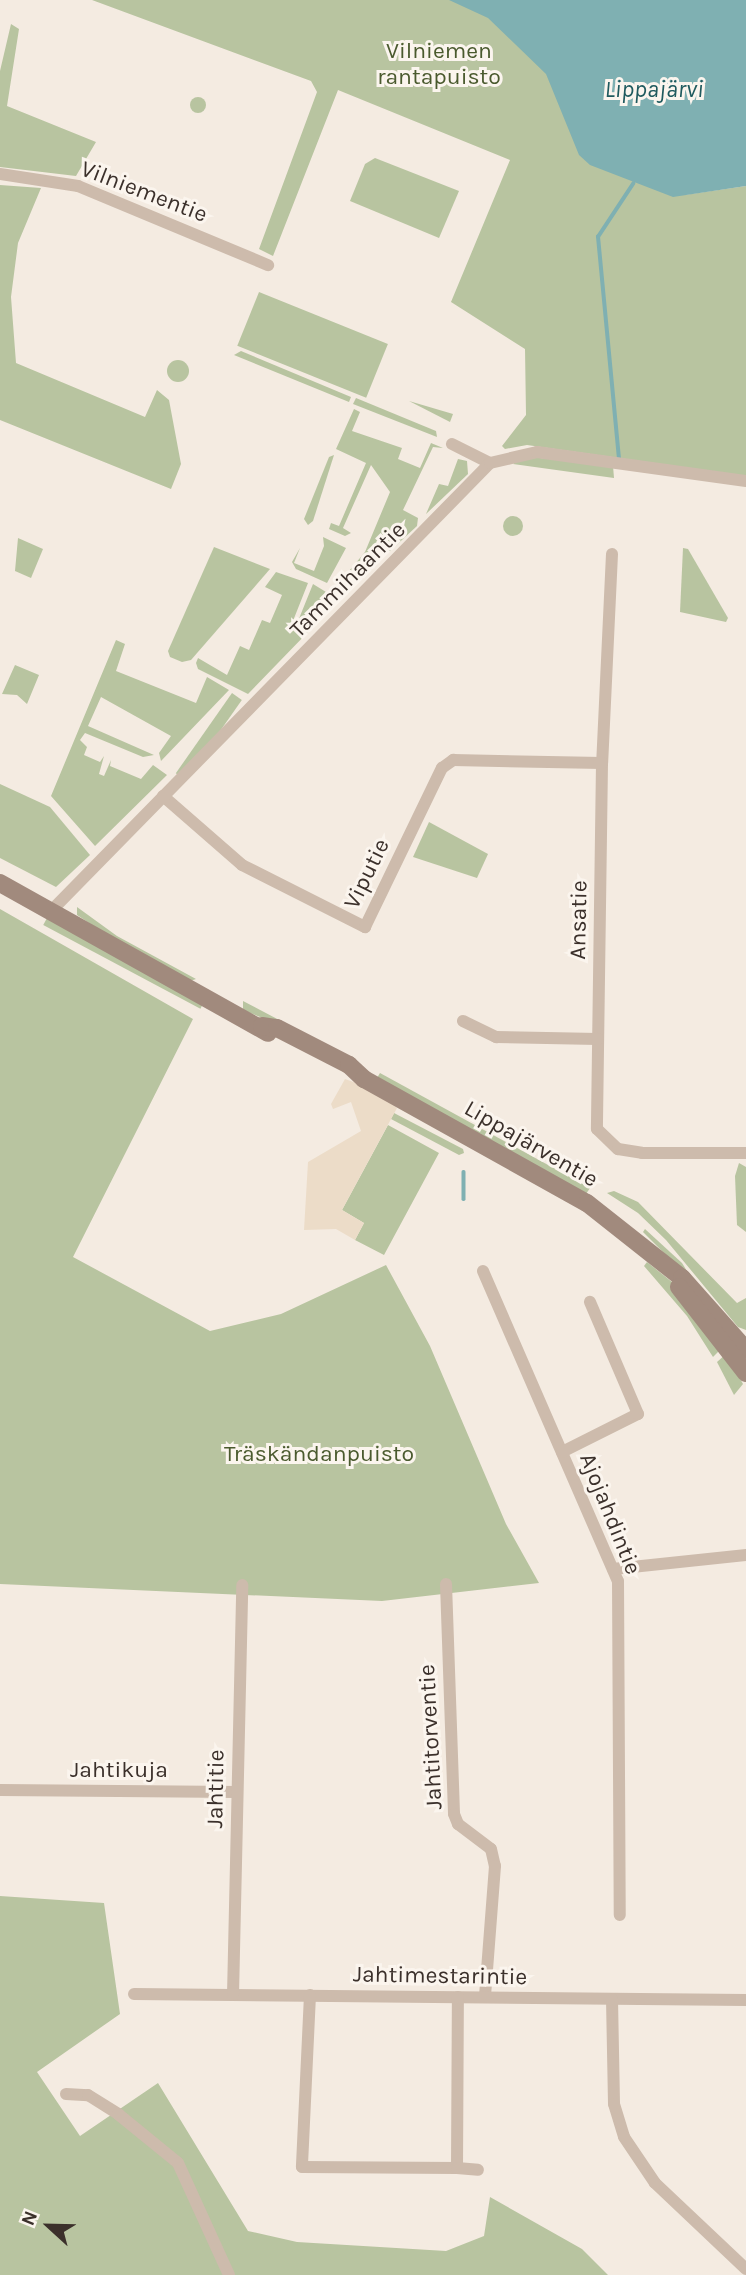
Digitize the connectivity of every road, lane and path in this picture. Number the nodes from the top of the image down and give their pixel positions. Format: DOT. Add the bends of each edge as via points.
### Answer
graph roads {
  1 [pos="0,174"];
  2 [pos="268,265"];
  3 [pos="452,444"];
  4 [pos="490,463"];
  5 [pos="746,481"];
  6 [pos="612,554"];
  7 [pos="602,763"];
  8 [pos="163,796"];
  9 [pos="0,883"];
  10 [pos="52,910"];
  11 [pos="463,1021"];
  12 [pos="598,1040"];
  13 [pos="746,1153"];
  14 [pos="483,1271"];
  15 [pos="590,1302"];
  16 [pos="744,1360"];
  17 [pos="562,1452"];
  18 [pos="746,1555"];
  19 [pos="614,1569"];
  20 [pos="446,1584"];
  21 [pos="242,1585"];
  22 [pos="0,1790"];
  23 [pos="237,1792"];
  24 [pos="621,1914"];
  25 [pos="134,1994"];
  26 [pos="233,1994"];
  27 [pos="310,1995"];
  28 [pos="458,1997"];
  29 [pos="485,1997"];
  30 [pos="612,1998"];
  31 [pos="746,2000"];
  32 [pos="66,2094"];
  33 [pos="457,2168"];
  34 [pos="478,2170"];
  35 [pos="746,2269"];
  36 [pos="229,2275"];
  1 -- 2 [label="street, Vilniementie" via="78,186"];
  3 -- 4 [label="street"];
  4 -- 5 [label="street" via="537,452"];
  4 -- 8 [label="street, Tammihaantie"];
  6 -- 7 [label="street, Ansatie"];
  7 -- 8 [label="street, Viputie" via="453,760 442,768 365,927 242,865"];
  7 -- 12 [label="street, Ansatie"];
  8 -- 10 [label="street, Tammihaantie"];
  9 -- 10 [label="main road, Lippajärventie"];
  10 -- 16 [label="main road, Lippajärventie" via="262,1026 277,1028 358,1070 364,1079 587,1203 664,1264 696,1314"];
  11 -- 12 [label="street" via="496,1037"];
  12 -- 13 [label="street, Ansatie" via="597,1129 605,1141 618,1149 642,1153"];
  14 -- 17 [label="street, Ajojahdintie"];
  15 -- 17 [label="street" via="638,1413"];
  17 -- 19 [label="street, Ajojahdintie"];
  18 -- 19 [label="street"];
  19 -- 24 [label="street, Ajojahdintie" via="619,1590"];
  20 -- 29 [label="street, Jahtitorventie" via="454,1814 458,1824 491,1849 495,1866"];
  21 -- 23 [label="street, Jahtitie"];
  22 -- 23 [label="street, Jahtikuja"];
  23 -- 26 [label="street, Jahtitie"];
  25 -- 26 [label="street, Jahtimestarintie"];
  26 -- 27 [label="street, Jahtimestarintie"];
  27 -- 28 [label="street, Jahtimestarintie"];
  27 -- 33 [label="street" via="302,2167"];
  28 -- 29 [label="street, Jahtimestarintie"];
  28 -- 33 [label="street"];
  29 -- 30 [label="street, Jahtimestarintie"];
  30 -- 31 [label="street, Jahtimestarintie"];
  30 -- 35 [label="street" via="614,2104 624,2137 655,2183"];
  32 -- 36 [label="street" via="88,2095 178,2163"];
  33 -- 34 [label="street"];
}
